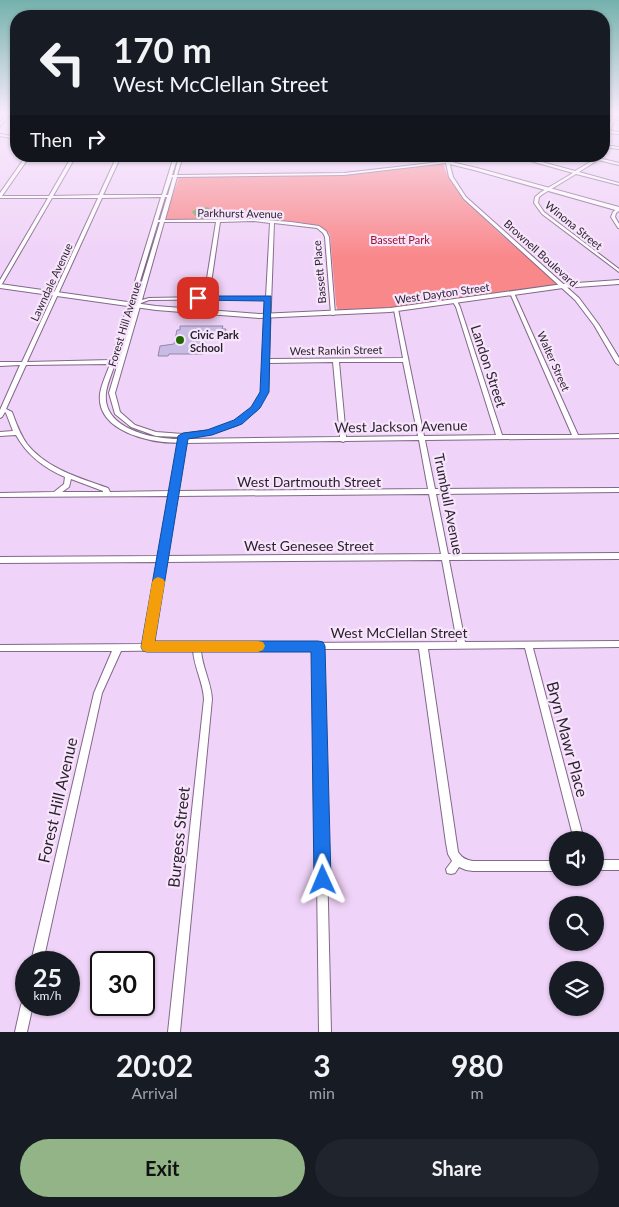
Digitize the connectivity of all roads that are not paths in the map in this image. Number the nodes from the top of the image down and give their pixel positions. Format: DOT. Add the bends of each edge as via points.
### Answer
graph roads {
  1 [pos="24,162"];
  2 [pos="70,162"];
  3 [pos="116,162"];
  4 [pos="174,162"];
  5 [pos="180,162"];
  6 [pos="428,162"];
  7 [pos="437,162"];
  8 [pos="449,162"];
  9 [pos="459,162"];
  10 [pos="538,162"];
  11 [pos="591,162"];
  12 [pos="425,165"];
  13 [pos="576,172"];
  14 [pos="170,176"];
  15 [pos="176,176"];
  16 [pos="619,184"];
  17 [pos="548,189"];
  18 [pos="163,197"];
  19 [pos="169,197"];
  20 [pos="0,198"];
  21 [pos="49,198"];
  22 [pos="100,198"];
  23 [pos="619,209"];
  24 [pos="218,220"];
  25 [pos="156,221"];
  26 [pos="162,221"];
  27 [pos="272,221"];
  28 [pos="619,227"];
  29 [pos="322,229"];
  30 [pos="152,257"];
  31 [pos="145,258"];
  32 [pos="619,271"];
  33 [pos="619,282"];
  34 [pos="136,284"];
  35 [pos="144,284"];
  36 [pos="0,285"];
  37 [pos="564,286"];
  38 [pos="57,292"];
  39 [pos="512,293"];
  40 [pos="206,298"];
  41 [pos="268,298"];
  42 [pos="455,302"];
  43 [pos="131,303"];
  44 [pos="138,304"];
  45 [pos="396,310"];
  46 [pos="268,314"];
  47 [pos="333,314"];
  48 [pos="119,342"];
  49 [pos="127,342"];
  50 [pos="336,360"];
  51 [pos="406,360"];
  52 [pos="266,361"];
  53 [pos="113,362"];
  54 [pos="121,362"];
  55 [pos="619,363"];
  56 [pos="0,364"];
  57 [pos="24,364"];
  58 [pos="2,413"];
  59 [pos="232,425"];
  60 [pos="17,433"];
  61 [pos="0,434"];
  62 [pos="619,436"];
  63 [pos="576,437"];
  64 [pos="183,438"];
  65 [pos="500,438"];
  66 [pos="422,439"];
  67 [pos="240,440"];
  68 [pos="343,440"];
  69 [pos="68,477"];
  70 [pos="619,490"];
  71 [pos="433,492"];
  72 [pos="107,494"];
  73 [pos="174,494"];
  74 [pos="0,495"];
  75 [pos="53,495"];
  76 [pos="619,556"];
  77 [pos="445,557"];
  78 [pos="163,558"];
  79 [pos="0,560"];
  80 [pos="619,644"];
  81 [pos="423,645"];
  82 [pos="462,645"];
  83 [pos="528,645"];
  84 [pos="318,646"];
  85 [pos="118,647"];
  86 [pos="147,647"];
  87 [pos="197,647"];
  88 [pos="0,648"];
  89 [pos="577,831"];
  90 [pos="604,865"];
  91 [pos="619,865"];
  92 [pos="549,866"];
  93 [pos="39,951"];
  94 [pos="25,1016"];
  95 [pos="21,1032"];
  96 [pos="174,1032"];
  97 [pos="325,1032"];
  1 -- 20 [label="street"];
  2 -- 21 [label="street"];
  3 -- 22 [label="street, Lawndale Avenue"];
  4 -- 14 [label="street, Forest Hill Avenue"];
  5 -- 15 [label="street, Forest Hill Avenue"];
  6 -- 12 [label="main road"];
  7 -- 12 [label="street"];
  8 -- 37 [label="street, Brownell Boulevard" via="451,177 465,198"];
  9 -- 17 [label="main road"];
  10 -- 13 [label="street"];
  11 -- 13 [label="street, Winona Street"];
  12 -- 15 [label="street" via="338,174"];
  13 -- 16 [label="street"];
  13 -- 17 [label="street, Winona Street"];
  14 -- 15 [label="street"];
  14 -- 18 [label="street, Forest Hill Avenue"];
  15 -- 19 [label="street, Forest Hill Avenue"];
  17 -- 23 [label="main road"];
  17 -- 32 [label="street, Winona Street" via="537,198 540,209"];
  18 -- 19 [label="street"];
  18 -- 22 [label="street"];
  18 -- 25 [label="street, Forest Hill Avenue"];
  19 -- 26 [label="street, Forest Hill Avenue"];
  20 -- 21 [label="street"];
  21 -- 22 [label="street"];
  21 -- 36 [label="street"];
  22 -- 38 [label="street, Lawndale Avenue"];
  23 -- 28 [label="street" via="613,217"];
  24 -- 26 [label="street, Parkhurst Avenue"];
  24 -- 27 [label="street, Parkhurst Avenue"];
  24 -- 40 [label="street"];
  25 -- 26 [label="street, Parkhurst Avenue"];
  25 -- 31 [label="street, Forest Hill Avenue"];
  26 -- 30 [label="street, Forest Hill Avenue"];
  27 -- 29 [label="street, Parkhurst Avenue"];
  27 -- 41 [label="street"];
  29 -- 47 [label="street, Bassett Place" via="327,237"];
  30 -- 31 [label="street"];
  30 -- 35 [label="street, Forest Hill Avenue"];
  31 -- 34 [label="street, Forest Hill Avenue"];
  33 -- 37 [label="street, West Dayton Street"];
  34 -- 35 [label="street"];
  34 -- 43 [label="street, Forest Hill Avenue"];
  35 -- 44 [label="street, Forest Hill Avenue"];
  36 -- 38 [label="street, West Dayton Street"];
  37 -- 39 [label="street, West Dayton Street"];
  37 -- 55 [label="street, Brownell Boulevard" via="591,314"];
  38 -- 43 [label="street, West Dayton Street"];
  38 -- 57 [label="street, Lawndale Avenue"];
  39 -- 42 [label="street, West Dayton Street"];
  39 -- 63 [label="street, Walter Street"];
  40 -- 41 [label="street"];
  40 -- 44 [label="street" via="150,299"];
  41 -- 46 [label="street"];
  42 -- 45 [label="street, West Dayton Street"];
  42 -- 65 [label="street, Landon Street"];
  43 -- 44 [label="street, West Dayton Street"];
  43 -- 48 [label="street, Forest Hill Avenue"];
  44 -- 46 [label="street, West Dayton Street" via="259,316"];
  44 -- 49 [label="street, Forest Hill Avenue"];
  45 -- 47 [label="street, West Dayton Street"];
  45 -- 51 [label="street, Trumbull Avenue"];
  46 -- 47 [label="street, West Dayton Street"];
  46 -- 52 [label="street"];
  48 -- 49 [label="street"];
  48 -- 53 [label="street, Forest Hill Avenue"];
  49 -- 54 [label="street, Forest Hill Avenue"];
  50 -- 51 [label="street, West Rankin Street"];
  50 -- 52 [label="street, West Rankin Street"];
  50 -- 68 [label="street"];
  51 -- 66 [label="street, Trumbull Avenue"];
  52 -- 59 [label="street" via="264,392 260,402"];
  53 -- 54 [label="street"];
  53 -- 57 [label="street"];
  53 -- 64 [label="street, Forest Hill Avenue" via="103,398 112,419 139,435 159,440"];
  54 -- 64 [label="street, Forest Hill Avenue" via="112,396 119,414 142,429"];
  56 -- 57 [label="street"];
  57 -- 58 [label="street, Lawndale Avenue"];
  58 -- 60 [label="street" via="9,412"];
  59 -- 64 [label="street"];
  59 -- 67 [label="street" via="231,435"];
  60 -- 61 [label="street"];
  60 -- 69 [label="street" via="34,456"];
  62 -- 63 [label="street, West Jackson Avenue"];
  63 -- 65 [label="street, West Jackson Avenue"];
  64 -- 67 [label="street, West Jackson Avenue"];
  64 -- 73 [label="street"];
  65 -- 66 [label="street, West Jackson Avenue"];
  66 -- 68 [label="street, West Jackson Avenue"];
  66 -- 71 [label="street, Trumbull Avenue"];
  67 -- 68 [label="street, West Jackson Avenue"];
  69 -- 72 [label="street" via="105,489"];
  69 -- 75 [label="street" via="65,488"];
  70 -- 71 [label="street, West Dartmouth Street"];
  71 -- 73 [label="street, West Dartmouth Street"];
  71 -- 77 [label="street, Trumbull Avenue"];
  72 -- 73 [label="street, West Dartmouth Street"];
  72 -- 75 [label="street, West Dartmouth Street"];
  73 -- 78 [label="street"];
  74 -- 75 [label="street, West Dartmouth Street"];
  76 -- 77 [label="street, West Genesee Street"];
  77 -- 78 [label="street, West Genesee Street"];
  77 -- 82 [label="street, Trumbull Avenue"];
  78 -- 79 [label="street, West Genesee Street"];
  78 -- 86 [label="street"];
  80 -- 83 [label="street, West McClellan Street"];
  81 -- 82 [label="street, West McClellan Street"];
  81 -- 84 [label="street, West McClellan Street"];
  81 -- 92 [label="street" via="455,865"];
  82 -- 83 [label="street, West McClellan Street"];
  83 -- 89 [label="street, Bryn Mawr Place"];
  84 -- 87 [label="street, West McClellan Street"];
  84 -- 97 [label="street"];
  85 -- 86 [label="street, West McClellan Street"];
  85 -- 88 [label="street, West McClellan Street"];
  85 -- 93 [label="street, Forest Hill Avenue" via="98,693"];
  86 -- 87 [label="street, West McClellan Street"];
  87 -- 96 [label="street, Burgess Street" via="208,699"];
  90 -- 91 [label="street"];
  94 -- 95 [label="street"];
}
